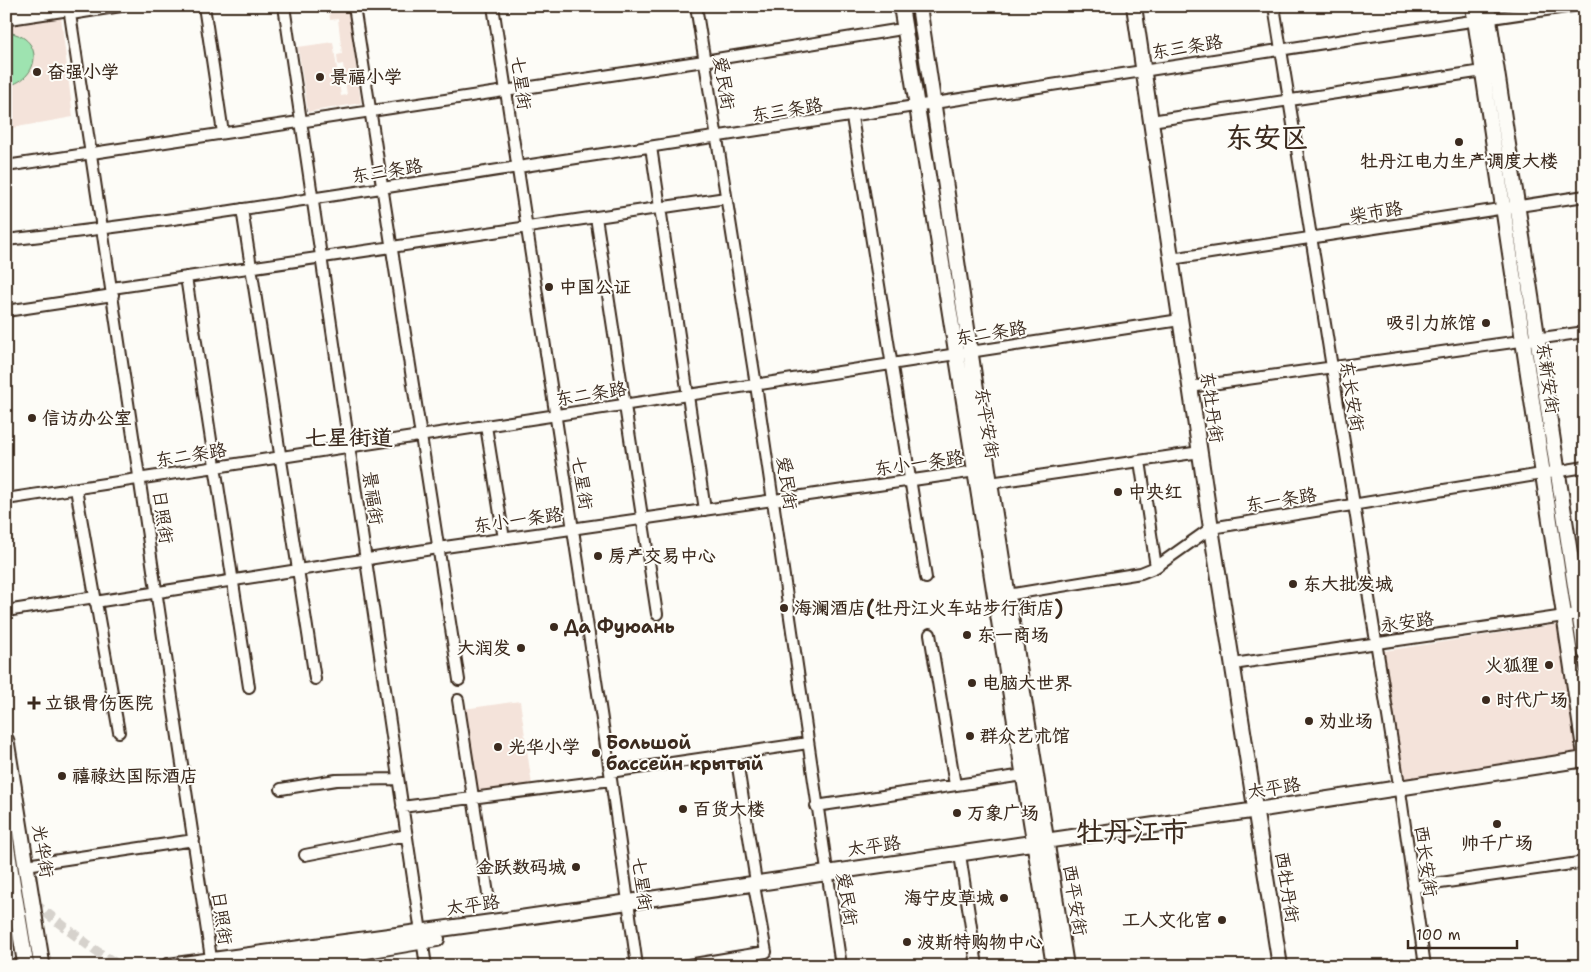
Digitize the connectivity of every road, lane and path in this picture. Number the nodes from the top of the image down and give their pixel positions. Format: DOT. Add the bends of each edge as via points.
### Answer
graph roads {
  1 [pos="29,6"];
  2 [pos="121,6"];
  3 [pos="204,6"];
  4 [pos="284,6"];
  5 [pos="354,6"];
  6 [pos="493,6"];
  7 [pos="696,6"];
  8 [pos="902,6"];
  9 [pos="920,6"];
  10 [pos="1134,6"];
  11 [pos="1274,6"];
  12 [pos="1473,6"];
  13 [pos="1573,6"];
  14 [pos="1550,8"];
  15 [pos="6,10"];
  16 [pos="74,10"];
  17 [pos="1488,13"];
  18 [pos="6,17"];
  19 [pos="1475,22"];
  20 [pos="6,24"];
  21 [pos="896,30"];
  22 [pos="1280,48"];
  23 [pos="704,61"];
  24 [pos="1143,70"];
  25 [pos="1482,71"];
  26 [pos="506,91"];
  27 [pos="1289,101"];
  28 [pos="934,104"];
  29 [pos="917,107"];
  30 [pos="370,111"];
  31 [pos="852,117"];
  32 [pos="1151,120"];
  33 [pos="301,121"];
  34 [pos="222,133"];
  35 [pos="716,137"];
  36 [pos="651,147"];
  37 [pos="92,152"];
  38 [pos="6,166"];
  39 [pos="517,167"];
  40 [pos="382,188"];
  41 [pos="1585,196"];
  42 [pos="313,198"];
  43 [pos="726,198"];
  44 [pos="1518,207"];
  45 [pos="660,208"];
  46 [pos="242,209"];
  47 [pos="1503,209"];
  48 [pos="596,217"];
  49 [pos="526,227"];
  50 [pos="103,229"];
  51 [pos="1311,238"];
  52 [pos="6,240"];
  53 [pos="391,247"];
  54 [pos="321,258"];
  55 [pos="1171,259"];
  56 [pos="252,268"];
  57 [pos="186,277"];
  58 [pos="112,291"];
  59 [pos="6,311"];
  60 [pos="1180,320"];
  61 [pos="1585,332"];
  62 [pos="1538,339"];
  63 [pos="1523,341"];
  64 [pos="972,352"];
  65 [pos="957,354"];
  66 [pos="892,364"];
  67 [pos="1331,368"];
  68 [pos="756,385"];
  69 [pos="1190,387"];
  70 [pos="688,395"];
  71 [pos="625,405"];
  72 [pos="555,416"];
  73 [pos="486,426"];
  74 [pos="421,436"];
  75 [pos="349,447"];
  76 [pos="1200,452"];
  77 [pos="281,458"];
  78 [pos="1140,461"];
  79 [pos="1585,467"];
  80 [pos="215,468"];
  81 [pos="976,471"];
  82 [pos="1558,471"];
  83 [pos="1542,473"];
  84 [pos="140,479"];
  85 [pos="910,480"];
  86 [pos="990,483"];
  87 [pos="76,489"];
  88 [pos="6,500"];
  89 [pos="773,500"];
  90 [pos="1353,504"];
  91 [pos="705,510"];
  92 [pos="642,519"];
  93 [pos="1211,528"];
  94 [pos="573,529"];
  95 [pos="504,539"];
  96 [pos="438,548"];
  97 [pos="366,559"];
  98 [pos="1156,567"];
  99 [pos="298,570"];
  100 [pos="926,578"];
  101 [pos="233,580"];
  102 [pos="157,592"];
  103 [pos="1002,596"];
  104 [pos="95,599"];
  105 [pos="6,611"];
  106 [pos="1582,613"];
  107 [pos="657,614"];
  108 [pos="1564,616"];
  109 [pos="930,634"];
  110 [pos="1376,643"];
  111 [pos="1585,652"];
  112 [pos="1233,664"];
  113 [pos="315,679"];
  114 [pos="459,680"];
  115 [pos="249,687"];
  116 [pos="458,700"];
  117 [pos="119,732"];
  118 [pos="6,741"];
  119 [pos="808,743"];
  120 [pos="736,754"];
  121 [pos="1585,755"];
  122 [pos="1585,759"];
  123 [pos="1585,766"];
  124 [pos="1024,775"];
  125 [pos="611,776"];
  126 [pos="398,780"];
  127 [pos="955,785"];
  128 [pos="281,789"];
  129 [pos="1400,791"];
  130 [pos="473,798"];
  131 [pos="816,806"];
  132 [pos="402,807"];
  133 [pos="1257,813"];
  134 [pos="406,835"];
  135 [pos="194,840"];
  136 [pos="6,844"];
  137 [pos="1040,845"];
  138 [pos="305,855"];
  139 [pos="961,861"];
  140 [pos="1585,862"];
  141 [pos="26,865"];
  142 [pos="827,876"];
  143 [pos="1413,886"];
  144 [pos="756,887"];
  145 [pos="488,894"];
  146 [pos="629,905"];
  147 [pos="415,937"];
  148 [pos="212,962"];
  149 [pos="719,963"];
  150 [pos="233,964"];
  151 [pos="26,966"];
  152 [pos="42,966"];
  153 [pos="168,966"];
  154 [pos="278,966"];
  155 [pos="426,966"];
  156 [pos="637,966"];
  157 [pos="682,966"];
  158 [pos="841,966"];
  159 [pos="977,966"];
  160 [pos="1054,966"];
  161 [pos="1066,966"];
  162 [pos="1280,966"];
  163 [pos="1425,966"];
  1 -- 15 [label="main road"];
  2 -- 16 [label="street"];
  3 -- 34 [label="street"];
  4 -- 33 [label="street, 景福街"];
  5 -- 30 [label="street"];
  6 -- 26 [label="street, 七星街"];
  7 -- 23 [label="street, 爱民街"];
  8 -- 29 [label="main road, 东平安街"];
  9 -- 28 [label="main road, 东平安街"];
  10 -- 24 [label="main road, 东牡丹街"];
  11 -- 22 [label="street, 东长安街"];
  12 -- 19 [label="main road, 东新安街"];
  13 -- 14 [label="street, 东三条路"];
  14 -- 17 [label="street, 东三条路"];
  16 -- 18 [label="highway"];
  16 -- 20 [label="street"];
  16 -- 37 [label="street, 日照街"];
  17 -- 19 [label="street, 东三条路"];
  17 -- 44 [label="main road, 东新安街"];
  19 -- 22 [label="street, 东三条路"];
  19 -- 25 [label="main road, 东新安街"];
  21 -- 23 [label="street"];
  22 -- 24 [label="street, 东三条路"];
  22 -- 27 [label="street, 东长安街"];
  23 -- 26 [label="street"];
  23 -- 35 [label="street, 爱民街"];
  24 -- 28 [label="street, 东三条路"];
  24 -- 32 [label="main road, 东牡丹街"];
  25 -- 27 [label="street"];
  25 -- 47 [label="main road, 东新安街"];
  26 -- 30 [label="street"];
  26 -- 39 [label="street, 七星街"];
  27 -- 32 [label="street"];
  27 -- 51 [label="street, 东长安街"];
  28 -- 29 [label="street, 东三条路"];
  28 -- 64 [label="main road, 东平安街"];
  29 -- 31 [label="street, 东三条路"];
  29 -- 65 [label="main road, 东平安街"];
  30 -- 33 [label="street"];
  30 -- 40 [label="street"];
  31 -- 35 [label="street, 东三条路"];
  31 -- 66 [label="street"];
  32 -- 55 [label="main road, 东牡丹街"];
  33 -- 34 [label="street"];
  33 -- 42 [label="street, 景福街"];
  34 -- 37 [label="street"];
  35 -- 36 [label="street, 东三条路"];
  35 -- 43 [label="street, 爱民街"];
  36 -- 39 [label="street, 东三条路"];
  36 -- 45 [label="street"];
  37 -- 38 [label="street"];
  37 -- 50 [label="street, 日照街"];
  39 -- 40 [label="street, 东三条路"];
  39 -- 49 [label="street, 七星街"];
  40 -- 42 [label="street, 东三条路"];
  40 -- 53 [label="street"];
  41 -- 44 [label="street, 柴市路"];
  42 -- 46 [label="street, 东三条路"];
  42 -- 54 [label="street, 景福街"];
  43 -- 45 [label="street"];
  43 -- 68 [label="street, 爱民街"];
  44 -- 47 [label="street, 柴市路"];
  44 -- 62 [label="main road, 东新安街"];
  45 -- 48 [label="street"];
  45 -- 70 [label="street"];
  46 -- 50 [label="street, 东三条路"];
  46 -- 56 [label="street"];
  47 -- 51 [label="street, 柴市路"];
  47 -- 63 [label="main road, 东新安街"];
  48 -- 49 [label="street"];
  48 -- 71 [label="street"];
  49 -- 53 [label="street"];
  49 -- 72 [label="street, 七星街"];
  50 -- 52 [label="street, 东三条路"];
  50 -- 58 [label="street, 日照街"];
  51 -- 55 [label="street, 柴市路"];
  51 -- 67 [label="street, 东长安街"];
  53 -- 54 [label="street"];
  53 -- 74 [label="street"];
  54 -- 56 [label="street"];
  54 -- 75 [label="street, 景福街"];
  55 -- 60 [label="main road, 东牡丹街"];
  56 -- 57 [label="street"];
  56 -- 77 [label="street"];
  57 -- 58 [label="street"];
  57 -- 80 [label="street"];
  58 -- 59 [label="street"];
  58 -- 84 [label="street, 日照街"];
  60 -- 64 [label="street, 东二条路"];
  60 -- 69 [label="main road, 东牡丹街"];
  61 -- 62 [label="street"];
  62 -- 63 [label="street"];
  62 -- 82 [label="main road, 东新安街"];
  63 -- 67 [label="street"];
  63 -- 83 [label="main road, 东新安街"];
  64 -- 65 [label="street, 东二条路"];
  64 -- 86 [label="main road, 东平安街"];
  65 -- 66 [label="street, 东二条路"];
  65 -- 81 [label="main road, 东平安街"];
  66 -- 68 [label="street, 东二条路"];
  66 -- 85 [label="street"];
  67 -- 69 [label="street"];
  67 -- 90 [label="street, 东长安街"];
  68 -- 70 [label="street, 东二条路"];
  68 -- 89 [label="street, 爱民街"];
  69 -- 76 [label="main road, 东牡丹街"];
  70 -- 71 [label="street, 东二条路"];
  70 -- 91 [label="street"];
  71 -- 72 [label="street, 东二条路"];
  71 -- 92 [label="street"];
  72 -- 73 [label="street, 东二条路"];
  72 -- 94 [label="street, 七星街"];
  73 -- 74 [label="street, 东二条路"];
  73 -- 95 [label="street"];
  74 -- 75 [label="street, 东二条路"];
  74 -- 96 [label="street"];
  75 -- 77 [label="street, 东二条路"];
  75 -- 97 [label="street, 景福街"];
  76 -- 78 [label="street"];
  76 -- 93 [label="main road, 东牡丹街"];
  77 -- 80 [label="street, 东二条路"];
  77 -- 99 [label="street"];
  78 -- 86 [label="street"];
  78 -- 98 [label="street"];
  79 -- 82 [label="street, 东一条路"];
  80 -- 84 [label="street, 东二条路"];
  80 -- 101 [label="street"];
  81 -- 85 [label="street, 东小一条路"];
  81 -- 103 [label="main road, 东平安街"];
  82 -- 83 [label="street, 东一条路"];
  82 -- 106 [label="main road, 东新安街"];
  83 -- 90 [label="street, 东一条路"];
  83 -- 108 [label="main road, 东新安街"];
  84 -- 87 [label="street, 东二条路"];
  84 -- 102 [label="street, 日照街"];
  85 -- 89 [label="street, 东小一条路"];
  85 -- 100 [label="street"];
  86 -- 103 [label="main road, 东平安街"];
  87 -- 88 [label="street, 东二条路"];
  87 -- 104 [label="street"];
  89 -- 91 [label="street, 东小一条路"];
  89 -- 119 [label="street, 爱民街"];
  90 -- 93 [label="street, 东一条路"];
  90 -- 110 [label="street, 东长安街"];
  91 -- 92 [label="street, 东小一条路"];
  92 -- 94 [label="street, 东小一条路"];
  92 -- 107 [label="street"];
  93 -- 98 [label="street, 东一条路"];
  93 -- 112 [label="main road, 东牡丹街"];
  94 -- 95 [label="street, 东小一条路"];
  94 -- 125 [label="street, 七星街"];
  95 -- 96 [label="street, 东小一条路"];
  96 -- 97 [label="street, 东小一条路"];
  96 -- 114 [label="street"];
  97 -- 99 [label="street, 东小一条路"];
  97 -- 126 [label="street, 景福街"];
  98 -- 103 [label="street, 东一条路" via="1124,577"];
  99 -- 101 [label="street, 东小一条路"];
  99 -- 113 [label="street"];
  101 -- 102 [label="street, 东小一条路"];
  101 -- 115 [label="street"];
  102 -- 104 [label="street, 东小一条路"];
  102 -- 135 [label="street, 日照街"];
  103 -- 124 [label="main road, 东平安街"];
  103 -- 137 [label="main road, 东平安街"];
  104 -- 105 [label="street, 东小一条路"];
  104 -- 117 [label="street"];
  106 -- 108 [label="street, 永安路"];
  106 -- 111 [label="main road, 东新安街"];
  108 -- 110 [label="street, 永安路"];
  108 -- 121 [label="main road, 东新安街"];
  109 -- 127 [label="street"];
  110 -- 112 [label="street, 永安路"];
  110 -- 129 [label="street, 东长安街"];
  112 -- 133 [label="main road, 东牡丹街"];
  116 -- 130 [label="street"];
  118 -- 141 [label="highway, 光华街"];
  119 -- 120 [label="street"];
  119 -- 131 [label="street, 爱民街"];
  120 -- 125 [label="street"];
  120 -- 144 [label="street"];
  122 -- 129 [label="main road, 太平路"];
  123 -- 129 [label="main road, 太平路"];
  124 -- 127 [label="street"];
  124 -- 137 [label="main road, 东平安街"];
  125 -- 130 [label="street"];
  125 -- 146 [label="street, 七星街"];
  126 -- 128 [label="street" via="336,780"];
  126 -- 132 [label="street, 景福街"];
  127 -- 131 [label="street"];
  129 -- 133 [label="main road, 太平路"];
  129 -- 143 [label="street, 西长安街"];
  130 -- 132 [label="street"];
  130 -- 145 [label="street"];
  131 -- 142 [label="street, 爱民街"];
  132 -- 134 [label="street, 景福街"];
  133 -- 137 [label="main road, 太平路"];
  133 -- 162 [label="main road, 西牡丹街"];
  134 -- 138 [label="street"];
  134 -- 147 [label="street, 景福街"];
  135 -- 141 [label="street"];
  135 -- 148 [label="street, 日照街"];
  136 -- 151 [label="highway, 光华街"];
  137 -- 139 [label="main road, 太平路"];
  137 -- 142 [label="main road, 太平路"];
  137 -- 160 [label="main road, 西平安街"];
  137 -- 161 [label="main road, 西平安街"];
  139 -- 142 [label="main road, 太平路"];
  139 -- 159 [label="street"];
  140 -- 143 [label="street"];
  141 -- 152 [label="highway, 光华街"];
  142 -- 144 [label="main road, 太平路"];
  142 -- 158 [label="street, 爱民街"];
  143 -- 163 [label="street, 西长安街"];
  144 -- 146 [label="main road, 太平路"];
  144 -- 149 [label="street" via="766,952"];
  146 -- 147 [label="main road, 太平路"];
  146 -- 156 [label="street, 七星街"];
  147 -- 148 [label="main road, 太平路"];
  147 -- 150 [label="street"];
  147 -- 154 [label="main road, 太平路"];
  147 -- 155 [label="street, 景福街"];
  148 -- 153 [label="main road, 太平路"];
  149 -- 157 [label="street"];
}
